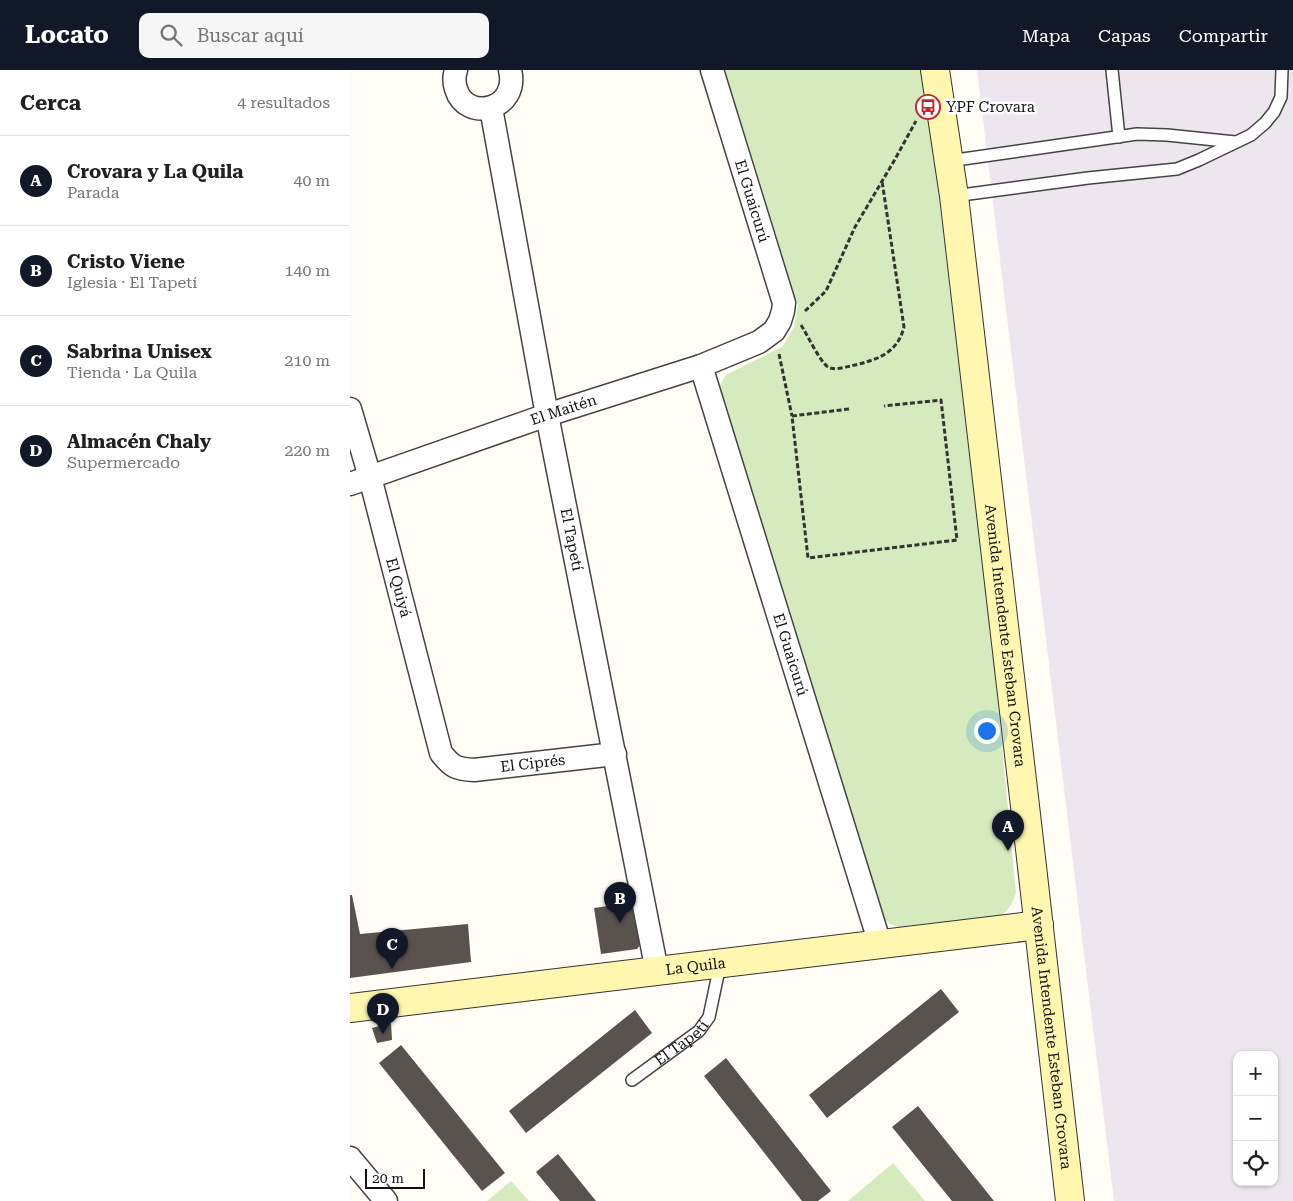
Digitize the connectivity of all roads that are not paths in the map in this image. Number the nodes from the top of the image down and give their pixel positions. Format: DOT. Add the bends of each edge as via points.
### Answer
graph roads {
  1 [pos="456,70"];
  2 [pos="510,70"];
  3 [pos="712,70"];
  4 [pos="935,70"];
  5 [pos="1112,70"];
  6 [pos="1282,70"];
  7 [pos="491,108"];
  8 [pos="1119,137"];
  9 [pos="1235,142"];
  10 [pos="949,161"];
  11 [pos="954,196"];
  12 [pos="774,331"];
  13 [pos="701,366"];
  14 [pos="350,409"];
  15 [pos="547,416"];
  16 [pos="360,481"];
  17 [pos="615,754"];
  18 [pos="450,764"];
  19 [pos="1039,925"];
  20 [pos="880,944"];
  21 [pos="720,963"];
  22 [pos="657,971"];
  23 [pos="350,1008"];
  24 [pos="632,1080"];
  25 [pos="350,1158"];
  26 [pos="386,1201"];
  27 [pos="1070,1201"];
  1 -- 7 [label="street" via="454,84 463,101 472,107"];
  2 -- 7 [label="street" via="512,80 506,98"];
  3 -- 12 [label="street, El Guaicurú" via="784,303"];
  4 -- 10 [label="main road, Avenida Intendente Esteban Crovara"];
  5 -- 8 [label="lane"];
  6 -- 9 [label="lane" via="1280,97 1274,112 1251,135"];
  7 -- 15 [label="street, El Tapetí"];
  8 -- 9 [label="lane" via="1167,135"];
  8 -- 10 [label="lane"];
  9 -- 11 [label="lane" via="1177,169"];
  10 -- 11 [label="main road, Avenida Intendente Esteban Crovara"];
  11 -- 19 [label="main road, Avenida Intendente Esteban Crovara"];
  12 -- 13 [label="street, El Maitén" via="759,342"];
  13 -- 15 [label="street, El Maitén"];
  13 -- 20 [label="street, El Guaicurú"];
  14 -- 16 [label="street, El Quiyá"];
  15 -- 16 [label="street, El Maitén"];
  15 -- 17 [label="street, El Tapetí"];
  16 -- 18 [label="street, El Quiyá" via="441,753"];
  17 -- 18 [label="street, El Ciprés" via="474,770 461,770"];
  17 -- 22 [label="street, El Tapetí"];
  19 -- 20 [label="main road, La Quila"];
  19 -- 27 [label="main road, Avenida Intendente Esteban Crovara"];
  20 -- 21 [label="main road, La Quila"];
  21 -- 22 [label="main road, La Quila"];
  21 -- 24 [label="lane, El Tapetí" via="709,1017 699,1031"];
  22 -- 23 [label="main road, La Quila"];
  25 -- 26 [label="street"];
}
